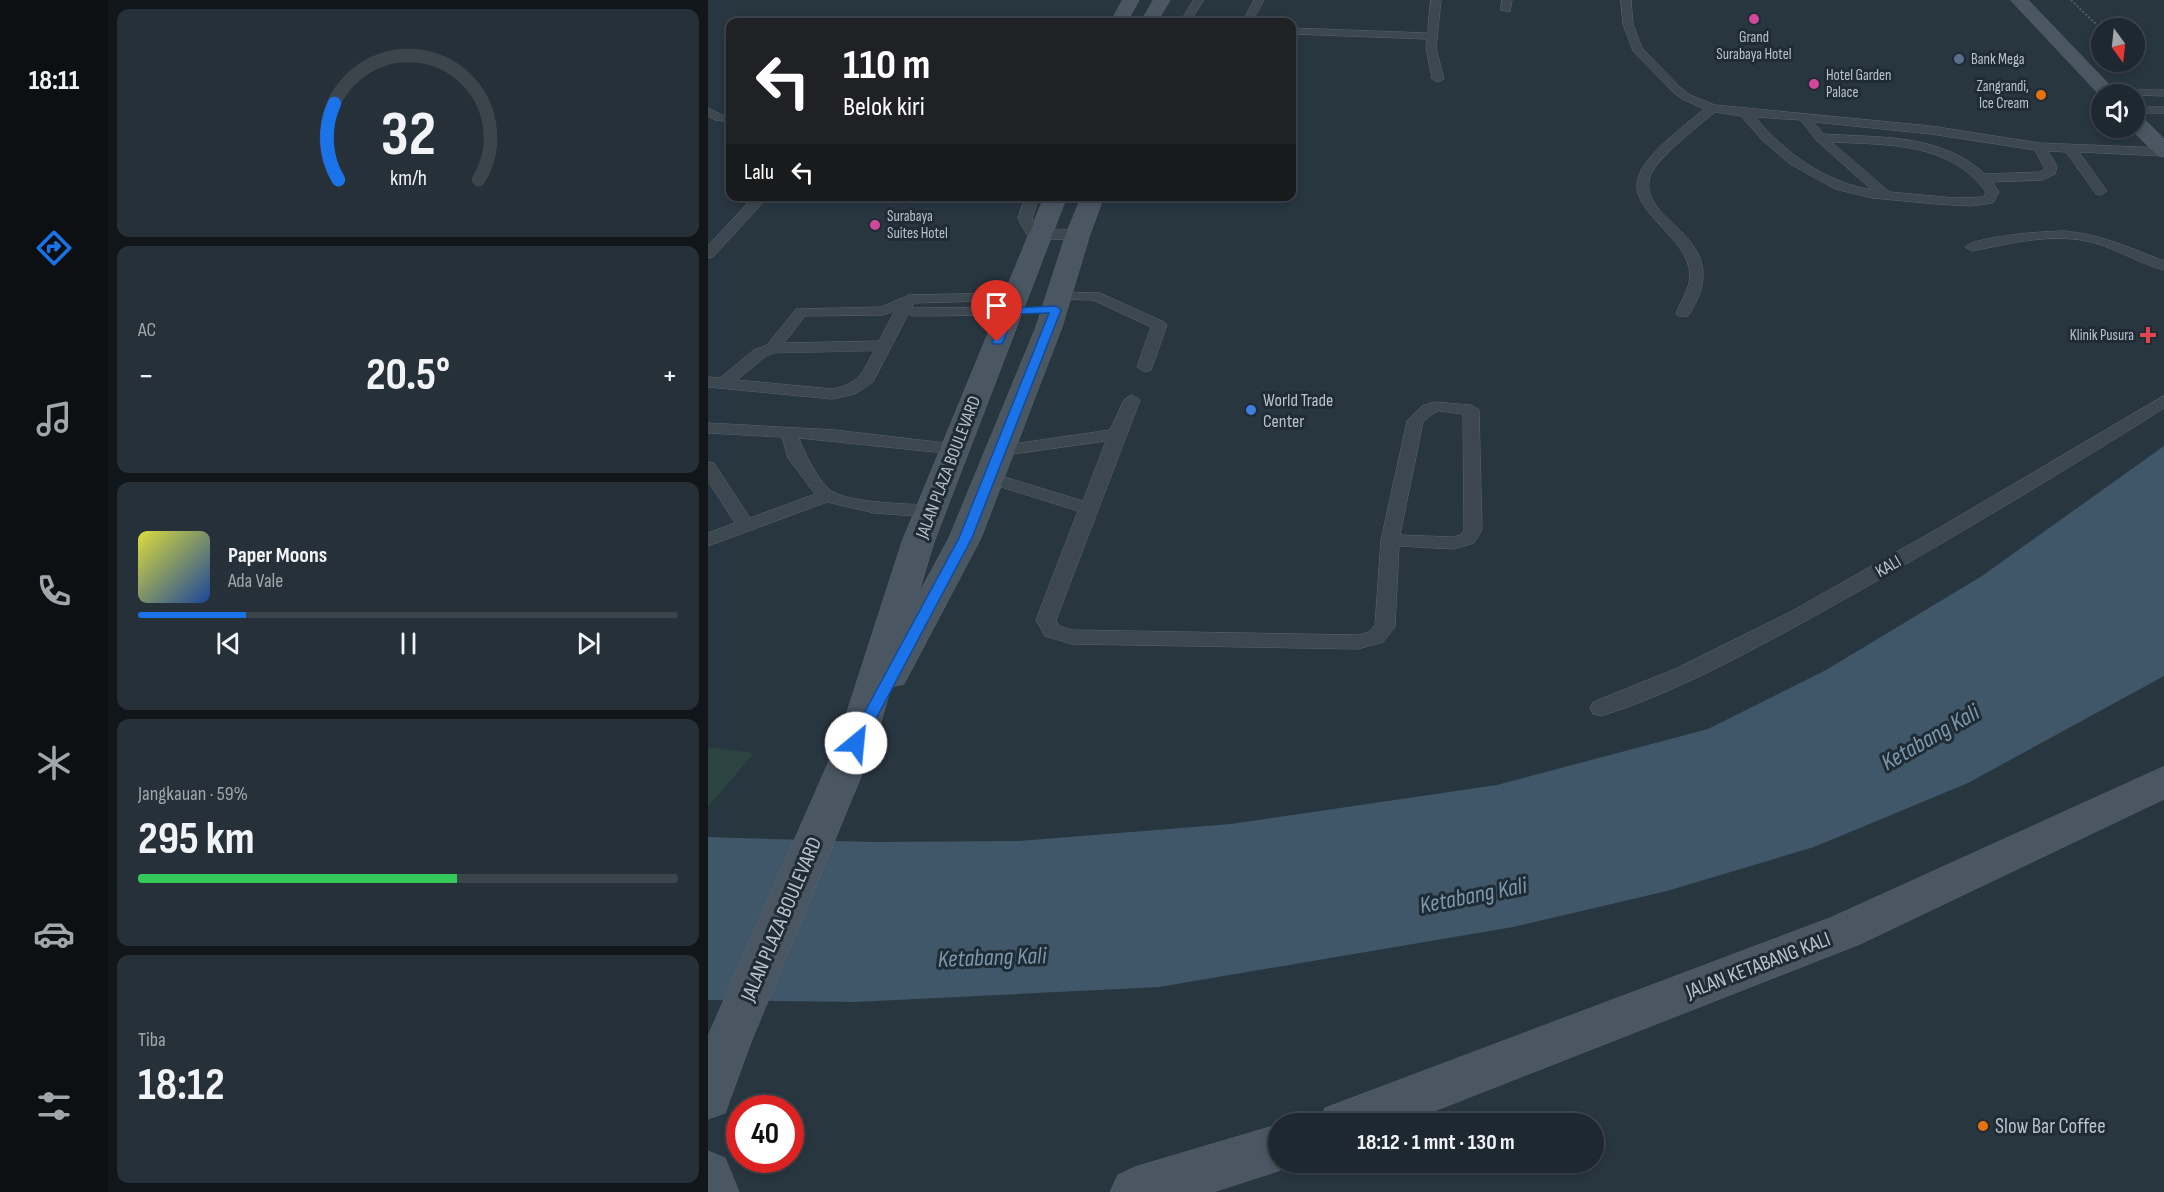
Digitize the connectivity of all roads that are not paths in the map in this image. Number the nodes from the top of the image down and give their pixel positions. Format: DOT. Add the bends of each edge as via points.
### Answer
graph roads {
  1 [pos="1131,0"];
  2 [pos="1162,0"];
  3 [pos="1199,0"];
  4 [pos="1259,0"];
  5 [pos="1436,0"];
  6 [pos="1626,0"];
  7 [pos="2019,0"];
  8 [pos="1121,18"];
  9 [pos="1152,18"];
  10 [pos="1187,18"];
  11 [pos="1251,18"];
  12 [pos="1296,31"];
  13 [pos="1431,36"];
  14 [pos="1438,79"];
  15 [pos="2099,84"];
  16 [pos="2145,93"];
  17 [pos="2164,93"];
  18 [pos="1712,108"];
  19 [pos="2145,110"];
  20 [pos="2164,110"];
  21 [pos="708,111"];
  22 [pos="1745,113"];
  23 [pos="1805,117"];
  24 [pos="719,118"];
  25 [pos="2145,132"];
  26 [pos="1820,137"];
  27 [pos="2039,147"];
  28 [pos="2071,150"];
  29 [pos="2164,152"];
  30 [pos="1983,177"];
  31 [pos="2101,191"];
  32 [pos="1886,195"];
  33 [pos="759,201"];
  34 [pos="1031,201"];
  35 [pos="1054,201"];
  36 [pos="1091,201"];
  37 [pos="1078,234"];
  38 [pos="1041,235"];
  39 [pos="1972,247"];
  40 [pos="708,254"];
  41 [pos="2164,266"];
  42 [pos="1058,303"];
  43 [pos="1013,304"];
  44 [pos="905,306"];
  45 [pos="1683,313"];
  46 [pos="885,346"];
  47 [pos="772,348"];
  48 [pos="1145,367"];
  49 [pos="716,383"];
  50 [pos="1132,400"];
  51 [pos="2164,401"];
  52 [pos="708,428"];
  53 [pos="788,431"];
  54 [pos="1117,434"];
  55 [pos="954,449"];
  56 [pos="994,464"];
  57 [pos="708,468"];
  58 [pos="825,496"];
  59 [pos="1090,509"];
  60 [pos="930,511"];
  61 [pos="746,526"];
  62 [pos="708,540"];
  63 [pos="1390,540"];
  64 [pos="1600,708"];
  65 [pos="856,743"];
  66 [pos="2164,782"];
  67 [pos="708,1097"];
  68 [pos="1371,1113"];
  69 [pos="1268,1152"];
  70 [pos="1268,1152"];
  71 [pos="708,1175"];
  72 [pos="714,1192"];
  73 [pos="1135,1192"];
  74 [pos="1196,1192"];
  1 -- 8 [label="street"];
  2 -- 9 [label="street"];
  3 -- 10 [label="lane"];
  4 -- 11 [label="lane"];
  5 -- 13 [label="lane"];
  6 -- 18 [label="lane" via="1628,24 1637,50 1686,97"];
  7 -- 15 [label="street"];
  12 -- 13 [label="lane"];
  13 -- 14 [label="lane"];
  16 -- 17 [label="lane"];
  18 -- 22 [label="lane"];
  18 -- 45 [label="lane" via="1659,157 1644,175 1642,186 1644,197 1688,244 1695,258 1695,288"];
  19 -- 20 [label="lane"];
  21 -- 24 [label="lane"];
  22 -- 23 [label="lane"];
  22 -- 32 [label="lane" via="1774,145 1830,182"];
  23 -- 26 [label="lane"];
  23 -- 27 [label="lane" via="1931,130"];
  25 -- 29 [label="street"];
  26 -- 30 [label="lane" via="1922,145 1940,150"];
  26 -- 32 [label="lane"];
  27 -- 28 [label="lane"];
  27 -- 30 [label="lane" via="2051,166 2051,171 2043,176"];
  28 -- 29 [label="lane"];
  28 -- 31 [label="lane"];
  30 -- 32 [label="lane" via="1993,192 1988,200 1969,204"];
  33 -- 40 [label="lane"];
  34 -- 38 [label="lane" via="1025,219 1033,233"];
  35 -- 38 [label="street, JALAN PLAZA BOULEVARD"];
  36 -- 37 [label="street, JALAN PLAZA BOULEVARD"];
  37 -- 38 [label="lane"];
  37 -- 42 [label="street, JALAN PLAZA BOULEVARD"];
  38 -- 43 [label="street, JALAN PLAZA BOULEVARD"];
  39 -- 41 [label="lane" via="2057,234 2096,240"];
  42 -- 43 [label="street"];
  42 -- 48 [label="lane" via="1095,296 1159,326"];
  42 -- 56 [label="street, JALAN PLAZA BOULEVARD"];
  43 -- 44 [label="lane"];
  43 -- 55 [label="street, JALAN PLAZA BOULEVARD"];
  44 -- 46 [label="lane"];
  44 -- 47 [label="lane" via="883,311 801,312"];
  46 -- 47 [label="lane"];
  46 -- 49 [label="lane" via="866,382 849,391 832,394"];
  47 -- 49 [label="lane"];
  50 -- 54 [label="lane"];
  51 -- 64 [label="lane, KALI" via="2056,468 1746,646"];
  52 -- 53 [label="lane"];
  53 -- 55 [label="lane"];
  53 -- 58 [label="lane" via="797,458"];
  54 -- 56 [label="lane"];
  54 -- 59 [label="lane"];
  55 -- 60 [label="street, JALAN PLAZA BOULEVARD"];
  56 -- 59 [label="lane"];
  56 -- 65 [label="street, JALAN PLAZA BOULEVARD" via="965,538"];
  57 -- 61 [label="lane"];
  58 -- 60 [label="lane" via="874,507"];
  58 -- 61 [label="lane"];
  59 -- 63 [label="lane" via="1046,620 1052,632 1071,637 1358,642 1376,637 1385,627"];
  60 -- 65 [label="street, JALAN PLAZA BOULEVARD"];
  61 -- 62 [label="lane"];
  63 -- 63 [label="lane" via="1415,421 1435,405 1471,410 1473,530 1467,539 1454,543"];
  65 -- 67 [label="street, JALAN PLAZA BOULEVARD"];
  66 -- 68 [label="street, JALAN KETABANG KALI" via="1845,931"];
  69 -- 73 [label="street"];
  70 -- 74 [label="street"];
  71 -- 72 [label="street"];
}
